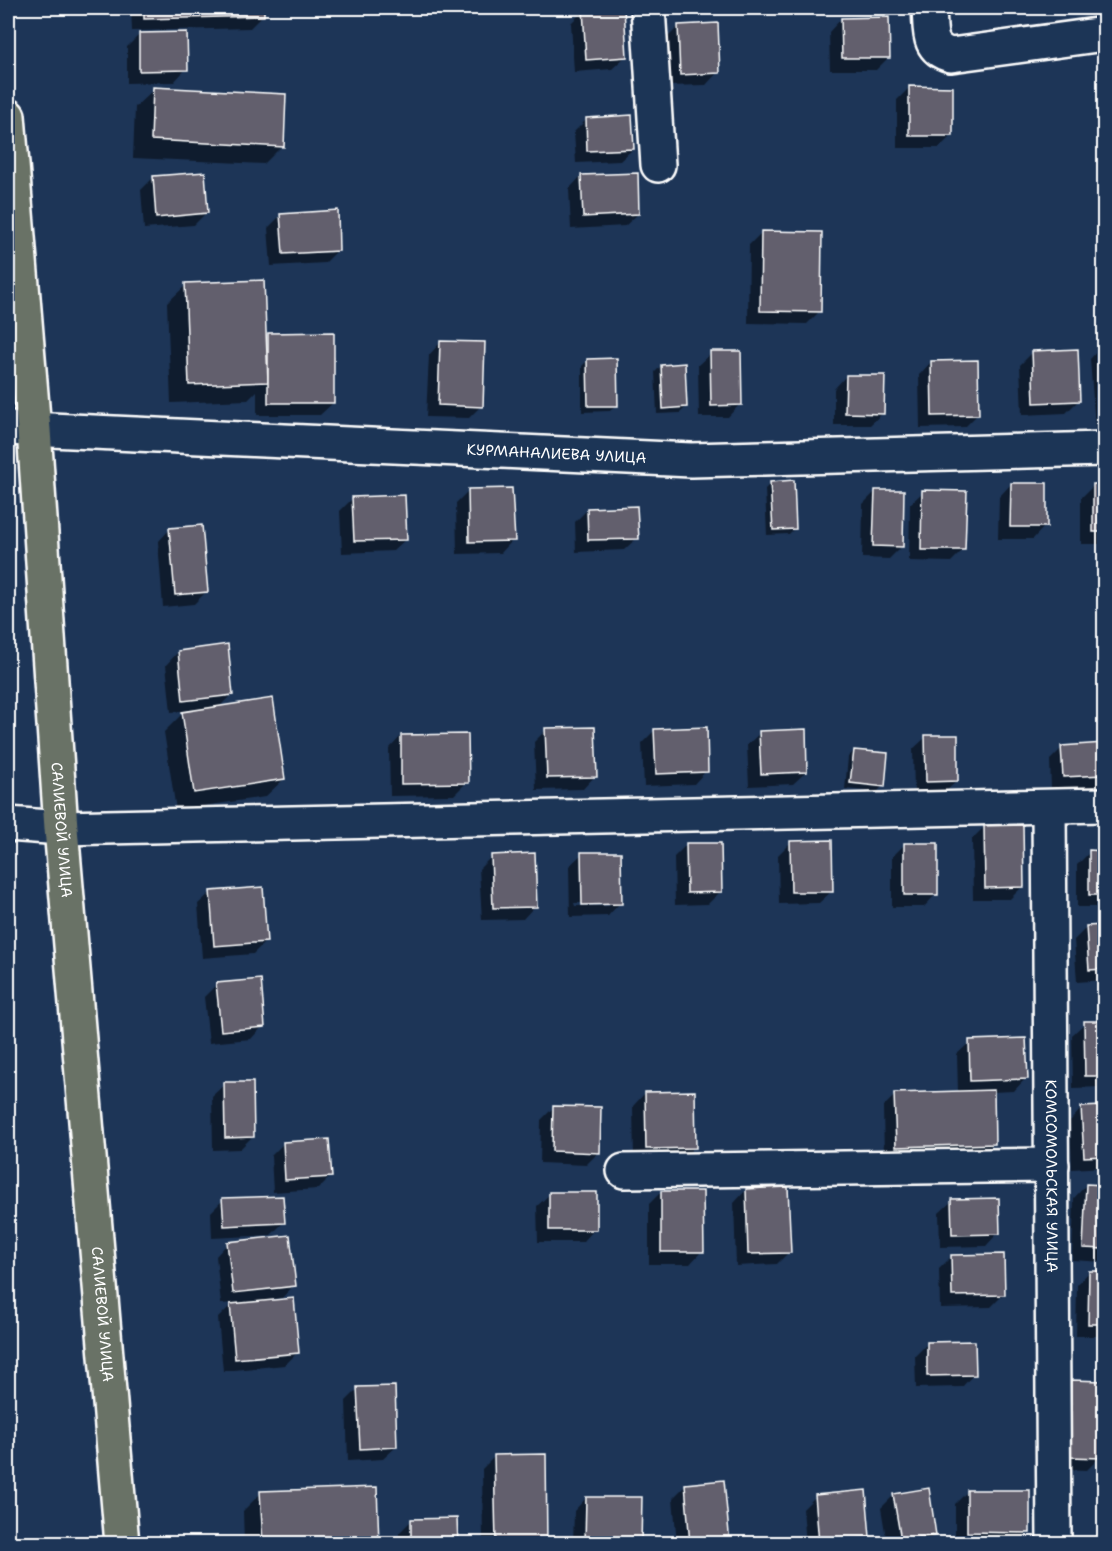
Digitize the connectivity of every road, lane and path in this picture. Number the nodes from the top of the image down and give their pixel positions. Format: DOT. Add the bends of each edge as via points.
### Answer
graph roads {
  1 [pos="648,8"];
  2 [pos="929,8"];
  3 [pos="1104,34"];
  4 [pos="8,116"];
  5 [pos="658,165"];
  6 [pos="21,429"];
  7 [pos="1104,449"];
  8 [pos="1104,805"];
  9 [pos="1049,808"];
  10 [pos="8,825"];
  11 [pos="61,828"];
  12 [pos="1052,1165"];
  13 [pos="624,1171"];
  14 [pos="122,1544"];
  15 [pos="1054,1544"];
  1 -- 5 [label="street"];
  2 -- 3 [label="street" via="932,43 940,52 951,55"];
  4 -- 6 [label="main road, САЛИЕВОЙ УЛИЦА"];
  6 -- 7 [label="street, КУРМАНАЛИЕВА УЛИЦА" via="691,460"];
  6 -- 11 [label="main road, САЛИЕВОЙ УЛИЦА"];
  8 -- 9 [label="street"];
  9 -- 11 [label="street"];
  9 -- 12 [label="street, КОМСОМОЛЬСКАЯ УЛИЦА"];
  10 -- 11 [label="street"];
  11 -- 14 [label="main road, САЛИЕВОЙ УЛИЦА"];
  12 -- 13 [label="street"];
  12 -- 15 [label="street, КОМСОМОЛЬСКАЯ УЛИЦА"];
}
